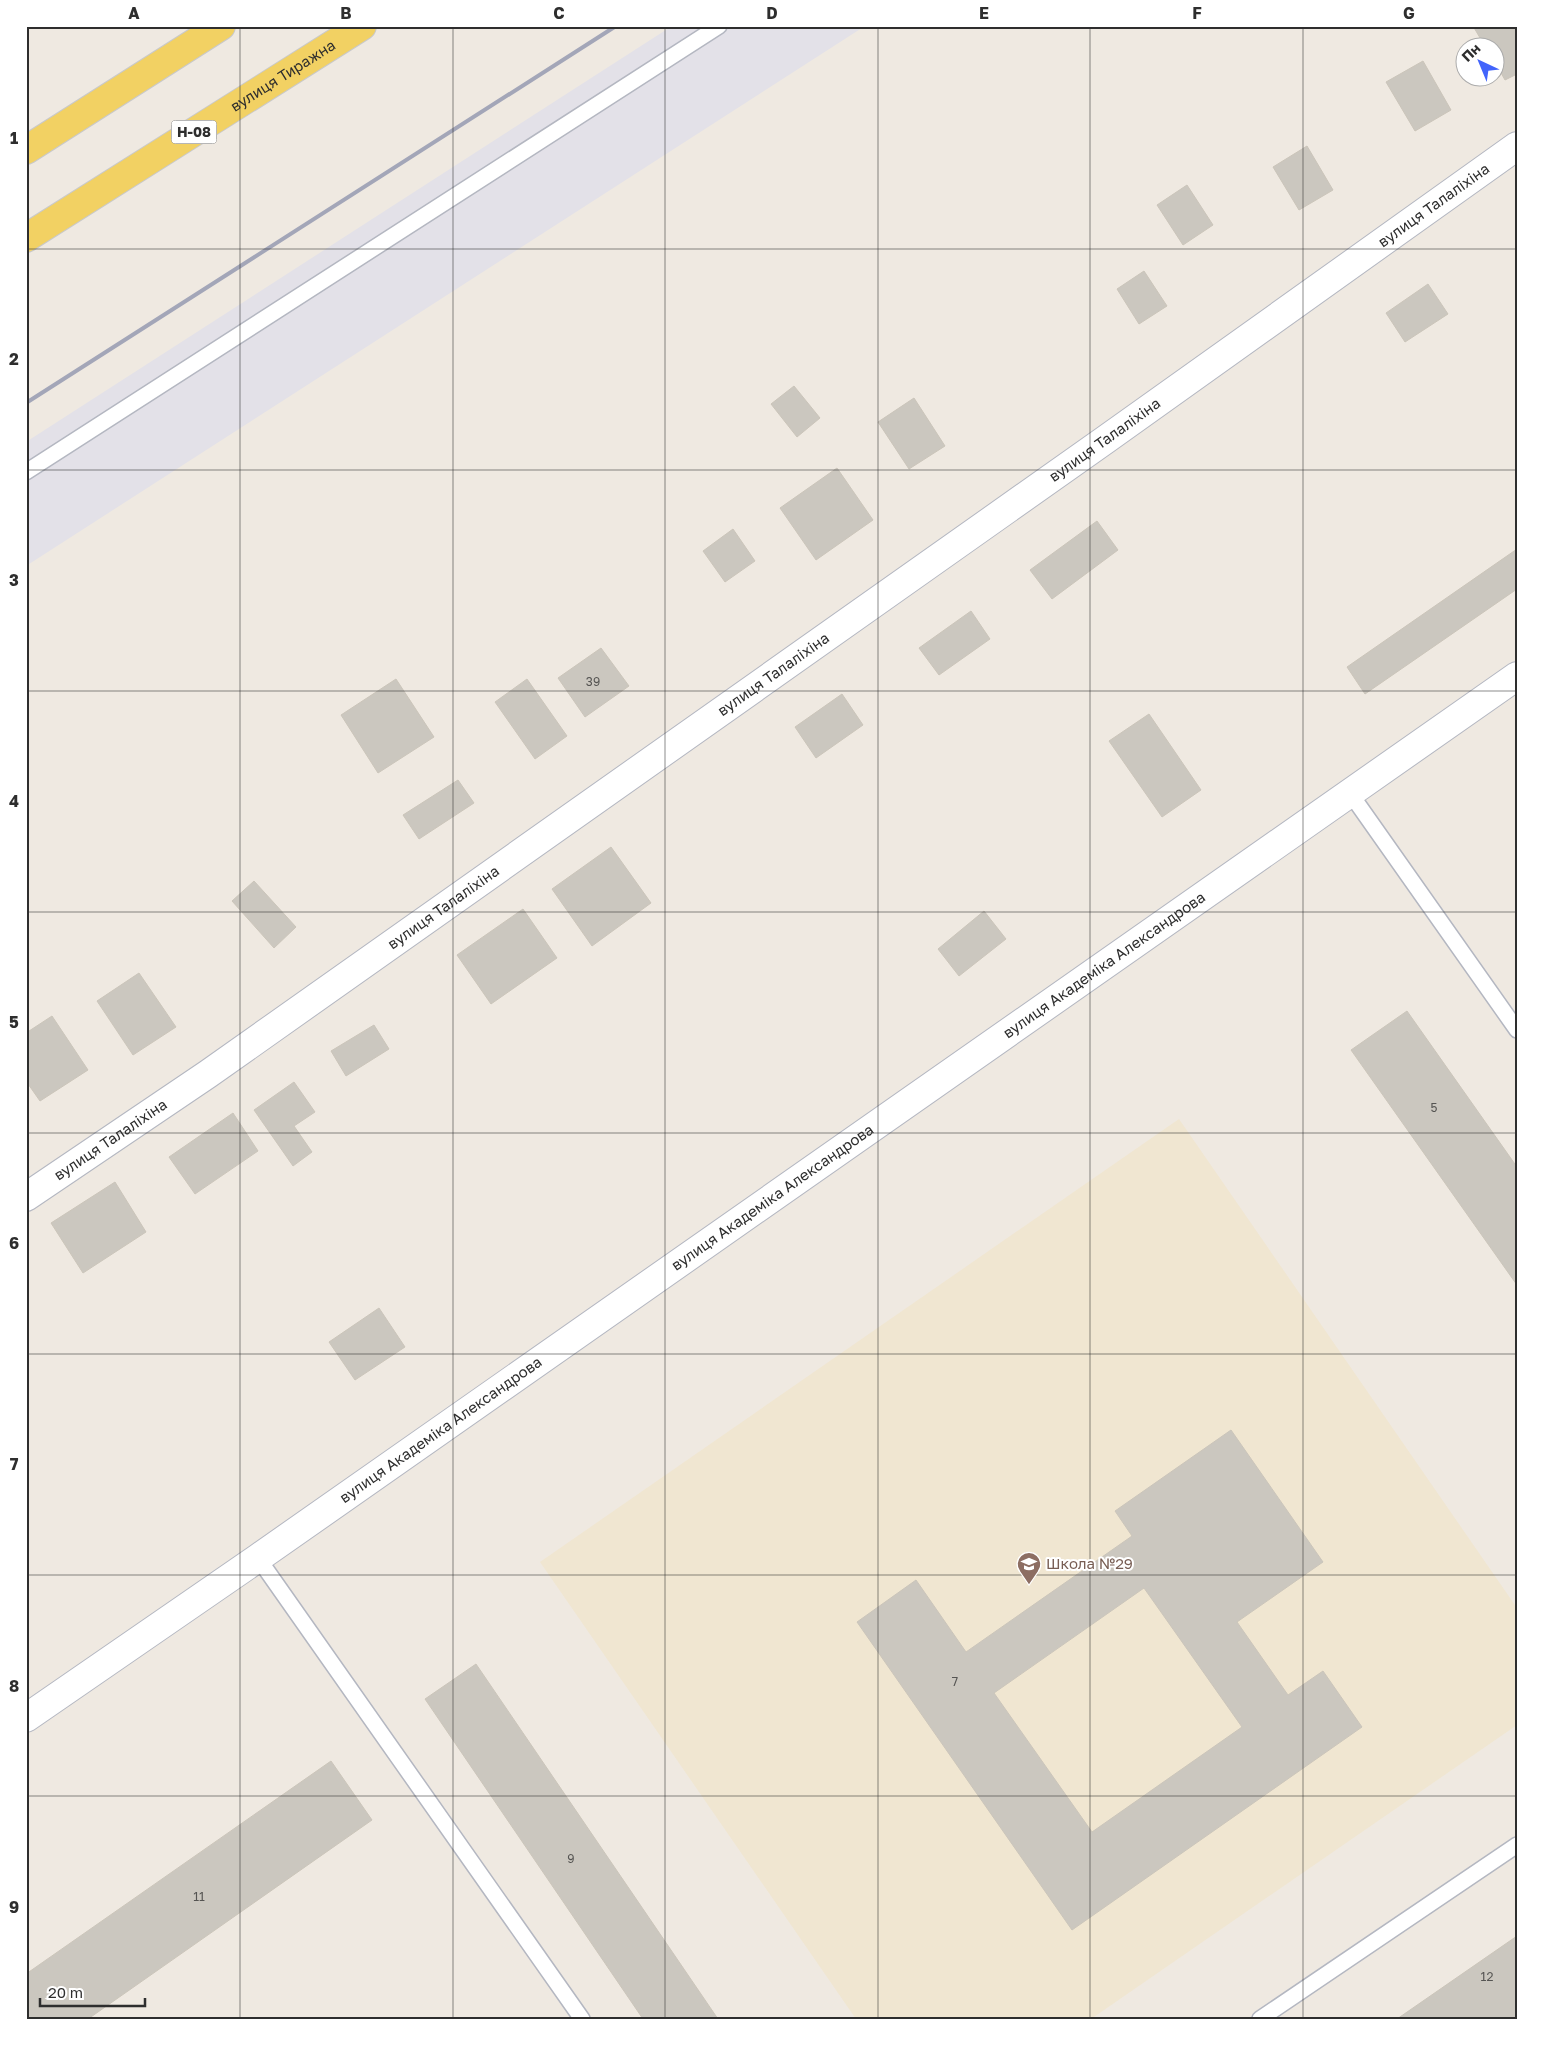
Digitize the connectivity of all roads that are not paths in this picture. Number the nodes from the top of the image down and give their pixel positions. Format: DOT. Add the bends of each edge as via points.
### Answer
graph roads {
  1 [pos="221,26"];
  2 [pos="362,26"];
  3 [pos="719,26"];
  4 [pos="1517,146"];
  5 [pos="26,150"];
  6 [pos="26,238"];
  7 [pos="26,472"];
  8 [pos="1517,676"];
  9 [pos="1350,793"];
  10 [pos="1517,1030"];
  11 [pos="26,1197"];
  12 [pos="258,1558"];
  13 [pos="26,1718"];
  14 [pos="1517,1845"];
  15 [pos="582,2019"];
  16 [pos="1260,2019"];
  1 -- 5 [label="main road"];
  2 -- 6 [label="main road, вулиця Тиражна / Н-08"];
  3 -- 7 [label="lane"];
  4 -- 11 [label="street, вулиця Талаліхіна" via="272,1029"];
  8 -- 9 [label="street, вулиця Академіка Александрова"];
  9 -- 10 [label="lane"];
  9 -- 12 [label="street, вулиця Академіка Александрова"];
  12 -- 13 [label="street, вулиця Академіка Александрова"];
  12 -- 15 [label="lane"];
  14 -- 16 [label="lane"];
}
